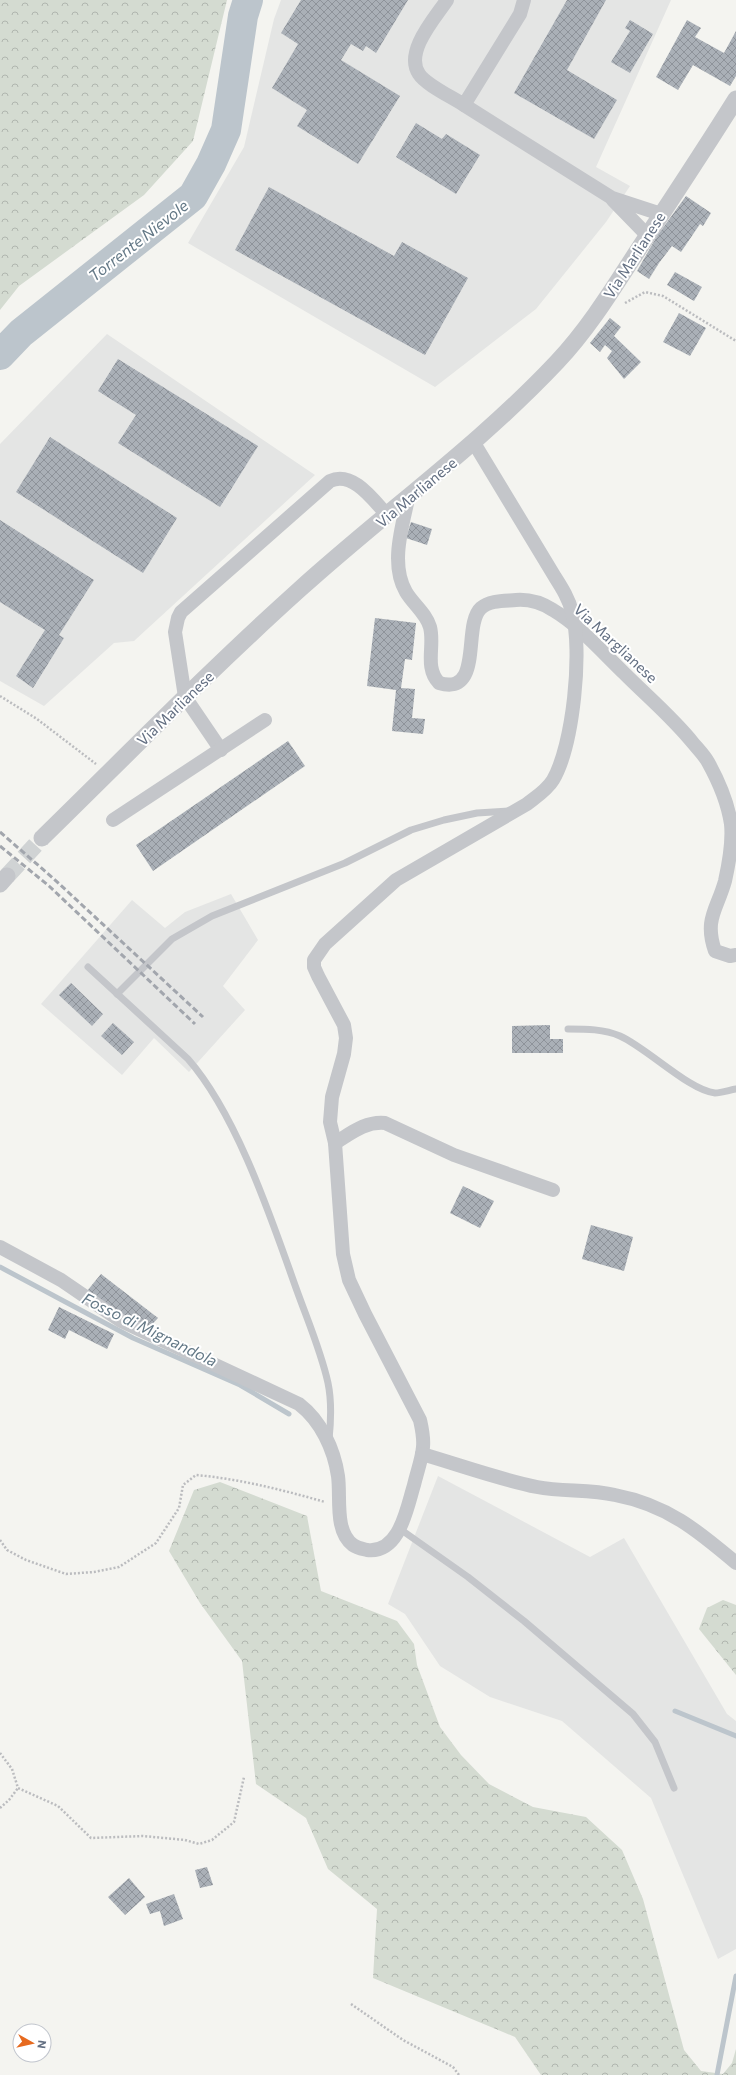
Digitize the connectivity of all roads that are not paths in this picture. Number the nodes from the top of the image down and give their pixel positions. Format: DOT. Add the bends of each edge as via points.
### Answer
graph roads {
  1 [pos="447,0"];
  2 [pos="524,0"];
  3 [pos="736,99"];
  4 [pos="464,105"];
  5 [pos="612,198"];
  6 [pos="661,214"];
  7 [pos="647,236"];
  8 [pos="474,443"];
  9 [pos="408,499"];
  10 [pos="388,516"];
  11 [pos="575,626"];
  12 [pos="184,697"];
  13 [pos="266,720"];
  14 [pos="221,750"];
  15 [pos="515,811"];
  16 [pos="113,820"];
  17 [pos="42,838"];
  18 [pos="736,955"];
  19 [pos="88,967"];
  20 [pos="117,994"];
  21 [pos="568,1029"];
  22 [pos="736,1089"];
  23 [pos="335,1143"];
  24 [pos="553,1190"];
  25 [pos="0,1247"];
  26 [pos="329,1444"];
  27 [pos="422,1454"];
  28 [pos="400,1529"];
  29 [pos="736,1563"];
  30 [pos="674,1788"];
  1 -- 4 [label="street" via="419,42 415,66 424,79"];
  2 -- 4 [label="street" via="520,14"];
  3 -- 6 [label="street, Via Marlianese"];
  4 -- 5 [label="street"];
  5 -- 6 [label="street"];
  5 -- 7 [label="street"];
  6 -- 7 [label="street, Via Marlianese"];
  7 -- 8 [label="street, Via Marlianese" via="584,330 558,361"];
  8 -- 9 [label="street, Via Marlianese"];
  8 -- 11 [label="street" via="566,596"];
  9 -- 10 [label="street, Via Marlianese"];
  9 -- 11 [label="street, Via Marglianese" via="401,537 399,568 406,592 427,618 430,628 432,672 439,682 453,685 465,676 478,613 486,604 519,600 536,601 554,610"];
  10 -- 12 [label="street, Via Marlianese" via="300,588"];
  10 -- 12 [label="street" via="356,484 339,478 330,481 185,608 178,618 175,632"];
  11 -- 15 [label="street" via="575,692 566,744 553,780 540,794"];
  11 -- 18 [label="street, Via Marglianese" via="684,732 708,761 725,801 730,824 729,857 724,882 712,915 709,935 715,951 730,956"];
  12 -- 14 [label="street"];
  12 -- 17 [label="street, Via Marlianese"];
  13 -- 14 [label="street"];
  14 -- 16 [label="street"];
  15 -- 20 [label="lane" via="477,813 411,830 345,863 212,916 172,939"];
  15 -- 23 [label="street" via="396,880 374,898 314,960 314,967 344,1025 346,1038 330,1109"];
  19 -- 20 [label="lane"];
  20 -- 26 [label="lane" via="198,1070 240,1145 282,1248 324,1370 331,1412"];
  21 -- 22 [label="lane" via="601,1031 619,1036 696,1086 715,1093"];
  23 -- 24 [label="street" via="361,1127 377,1122 384,1123 454,1155"];
  23 -- 27 [label="street" via="339,1217 349,1280 420,1420"];
  25 -- 26 [label="street" via="61,1280 121,1322 299,1404 316,1422"];
  26 -- 28 [label="street" via="337,1471 342,1527 347,1538 354,1546 373,1551 383,1548"];
  27 -- 28 [label="street"];
  27 -- 29 [label="street" via="538,1487 615,1494 642,1502 676,1516"];
  28 -- 30 [label="lane" via="524,1621 634,1714 655,1742"];
}
